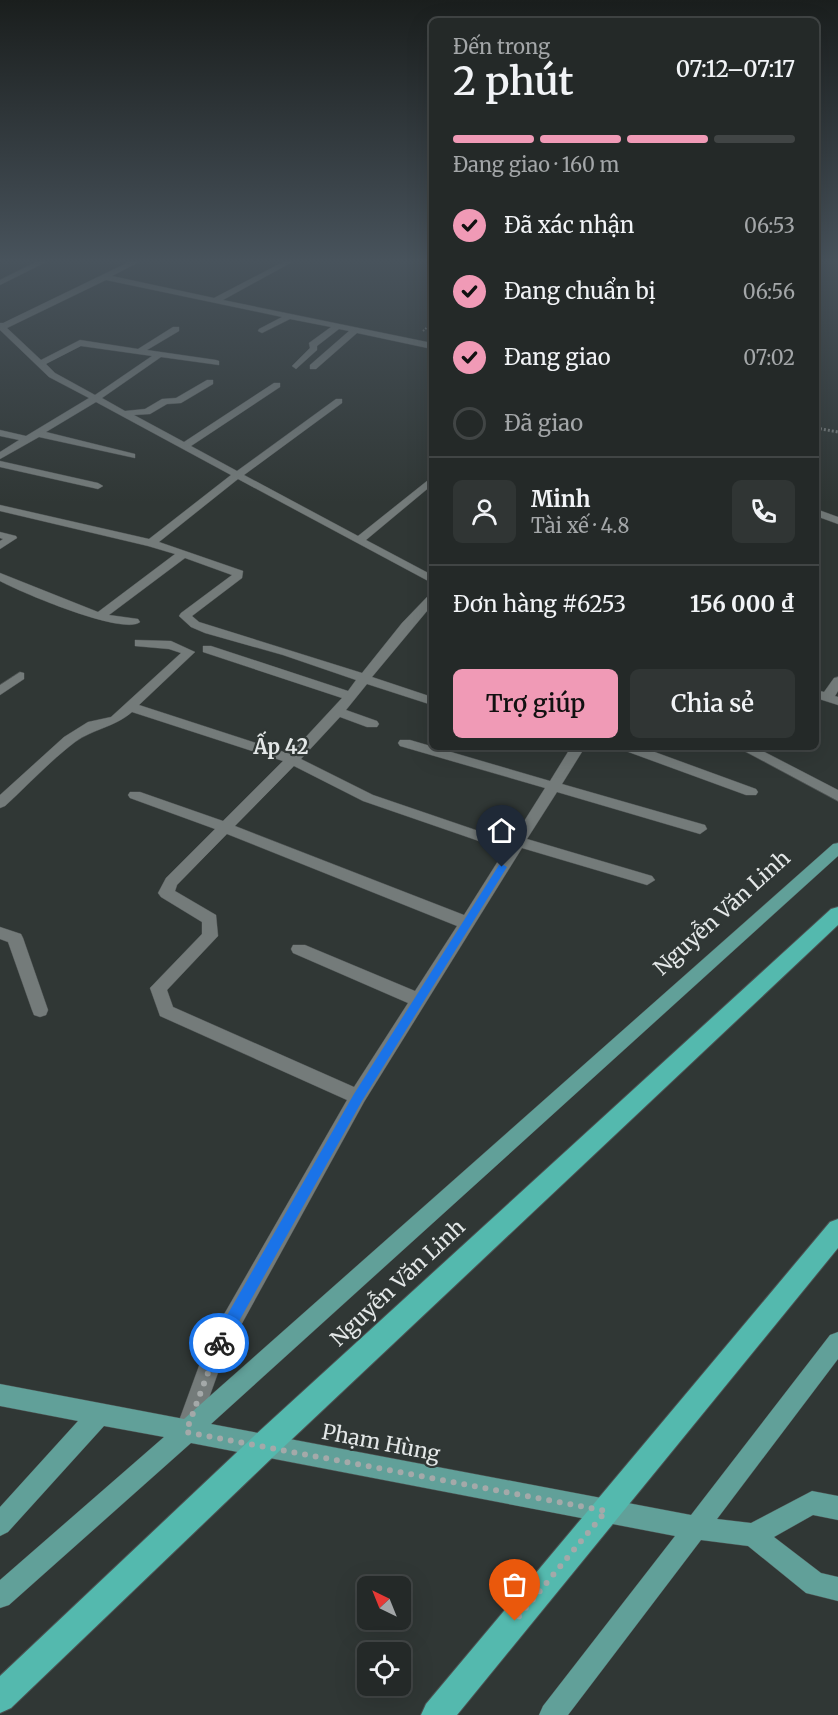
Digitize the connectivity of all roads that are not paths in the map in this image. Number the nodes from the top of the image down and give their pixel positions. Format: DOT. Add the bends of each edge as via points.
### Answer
graph roads {
  1 [pos="17,342"];
  2 [pos="155,342"];
  3 [pos="316,342"];
  4 [pos="341,342"];
  5 [pos="413,342"];
  6 [pos="429,345"];
  7 [pos="139,352"];
  8 [pos="159,356"];
  9 [pos="216,363"];
  10 [pos="40,364"];
  11 [pos="296,366"];
  12 [pos="313,367"];
  13 [pos="210,382"];
  14 [pos="277,385"];
  15 [pos="96,398"];
  16 [pos="339,401"];
  17 [pos="123,413"];
  18 [pos="0,433"];
  19 [pos="36,433"];
  20 [pos="27,439"];
  21 [pos="184,446"];
  22 [pos="0,456"];
  23 [pos="132,456"];
  24 [pos="0,464"];
  25 [pos="236,476"];
  26 [pos="429,483"];
  27 [pos="98,486"];
  28 [pos="0,508"];
  29 [pos="819,513"];
  30 [pos="838,521"];
  31 [pos="0,535"];
  32 [pos="359,541"];
  33 [pos="151,543"];
  34 [pos="0,546"];
  35 [pos="183,553"];
  36 [pos="0,576"];
  37 [pos="429,578"];
  38 [pos="429,601"];
  39 [pos="99,617"];
  40 [pos="134,622"];
  41 [pos="139,643"];
  42 [pos="207,649"];
  43 [pos="20,676"];
  44 [pos="365,680"];
  45 [pos="838,681"];
  46 [pos="0,692"];
  47 [pos="350,696"];
  48 [pos="827,698"];
  49 [pos="429,700"];
  50 [pos="131,707"];
  51 [pos="337,711"];
  52 [pos="372,724"];
  53 [pos="405,743"];
  54 [pos="429,750"];
  55 [pos="429,750"];
  56 [pos="576,750"];
  57 [pos="636,750"];
  58 [pos="750,750"];
  59 [pos="291,759"];
  60 [pos="555,786"];
  61 [pos="751,792"];
  62 [pos="135,795"];
  63 [pos="838,796"];
  64 [pos="0,803"];
  65 [pos="224,827"];
  66 [pos="700,830"];
  67 [pos="516,845"];
  68 [pos="838,848"];
  69 [pos="647,880"];
  70 [pos="838,914"];
  71 [pos="467,923"];
  72 [pos="0,933"];
  73 [pos="299,949"];
  74 [pos="419,1000"];
  75 [pos="40,1010"];
  76 [pos="358,1097"];
  77 [pos="838,1230"];
  78 [pos="838,1342"];
  79 [pos="0,1395"];
  80 [pos="99,1415"];
  81 [pos="186,1432"];
  82 [pos="262,1447"];
  83 [pos="838,1508"];
  84 [pos="606,1511"];
  85 [pos="0,1524"];
  86 [pos="696,1528"];
  87 [pos="753,1535"];
  88 [pos="838,1589"];
  89 [pos="0,1596"];
  90 [pos="0,1697"];
  91 [pos="437,1715"];
  92 [pos="552,1715"];
  1 -- 10 [label="street"];
  2 -- 7 [label="street"];
  3 -- 11 [label="street"];
  4 -- 12 [label="street"];
  5 -- 6 [label="street"];
  7 -- 8 [label="street"];
  7 -- 10 [label="street" via="80,343"];
  8 -- 9 [label="street"];
  8 -- 15 [label="street"];
  10 -- 15 [label="street" via="52,375"];
  13 -- 17 [label="street" via="178,401 165,400 147,412"];
  14 -- 21 [label="street"];
  15 -- 17 [label="street"];
  15 -- 19 [label="street"];
  16 -- 25 [label="street"];
  17 -- 21 [label="street"];
  18 -- 20 [label="street"];
  19 -- 20 [label="street"];
  19 -- 23 [label="street"];
  20 -- 22 [label="street"];
  21 -- 25 [label="street"];
  24 -- 27 [label="street"];
  25 -- 32 [label="street"];
  25 -- 33 [label="street"];
  26 -- 32 [label="street"];
  28 -- 33 [label="street"];
  29 -- 30 [label="street"];
  31 -- 34 [label="street" via="12,538"];
  32 -- 37 [label="street"];
  33 -- 35 [label="street"];
  35 -- 39 [label="street"];
  35 -- 44 [label="street" via="239,573 185,616 189,621"];
  36 -- 39 [label="street"];
  38 -- 44 [label="street" via="405,624"];
  39 -- 40 [label="street"];
  41 -- 50 [label="street" via="171,645 189,652"];
  42 -- 47 [label="street"];
  43 -- 46 [label="street"];
  44 -- 47 [label="street"];
  44 -- 49 [label="street"];
  45 -- 48 [label="street"];
  47 -- 51 [label="street"];
  50 -- 59 [label="street"];
  50 -- 64 [label="street" via="115,720 93,725 69,740"];
  51 -- 52 [label="street"];
  51 -- 59 [label="street"];
  53 -- 55 [label="street"];
  54 -- 60 [label="street"];
  56 -- 60 [label="street"];
  57 -- 61 [label="street"];
  58 -- 63 [label="street"];
  59 -- 65 [label="street"];
  59 -- 67 [label="street" via="368,798"];
  60 -- 66 [label="street"];
  60 -- 67 [label="street"];
  62 -- 65 [label="street"];
  65 -- 71 [label="street"];
  65 -- 76 [label="street" via="171,882 166,893 210,918 210,936 158,988 166,1011"];
  67 -- 69 [label="street"];
  67 -- 71 [label="street"];
  68 -- 81 [label="main road, Nguyễn Văn Linh"];
  70 -- 82 [label="highway, Nguyễn Văn Linh"];
  71 -- 74 [label="street"];
  72 -- 75 [label="street" via="15,939"];
  73 -- 74 [label="street"];
  74 -- 76 [label="street"];
  76 -- 81 [label="street" via="214,1351"];
  77 -- 84 [label="highway"];
  78 -- 86 [label="main road"];
  79 -- 80 [label="main road, Phạm Hùng"];
  80 -- 81 [label="main road, Phạm Hùng"];
  80 -- 85 [label="main road"];
  81 -- 82 [label="main road, Phạm Hùng"];
  81 -- 89 [label="main road, Nguyễn Văn Linh"];
  82 -- 84 [label="main road, Phạm Hùng"];
  82 -- 90 [label="highway, Nguyễn Văn Linh"];
  83 -- 87 [label="main road" via="812,1503"];
  84 -- 86 [label="main road, Phạm Hùng"];
  84 -- 91 [label="highway"];
  86 -- 87 [label="main road, Phạm Hùng"];
  86 -- 92 [label="main road"];
  87 -- 88 [label="main road" via="815,1584"];
}
